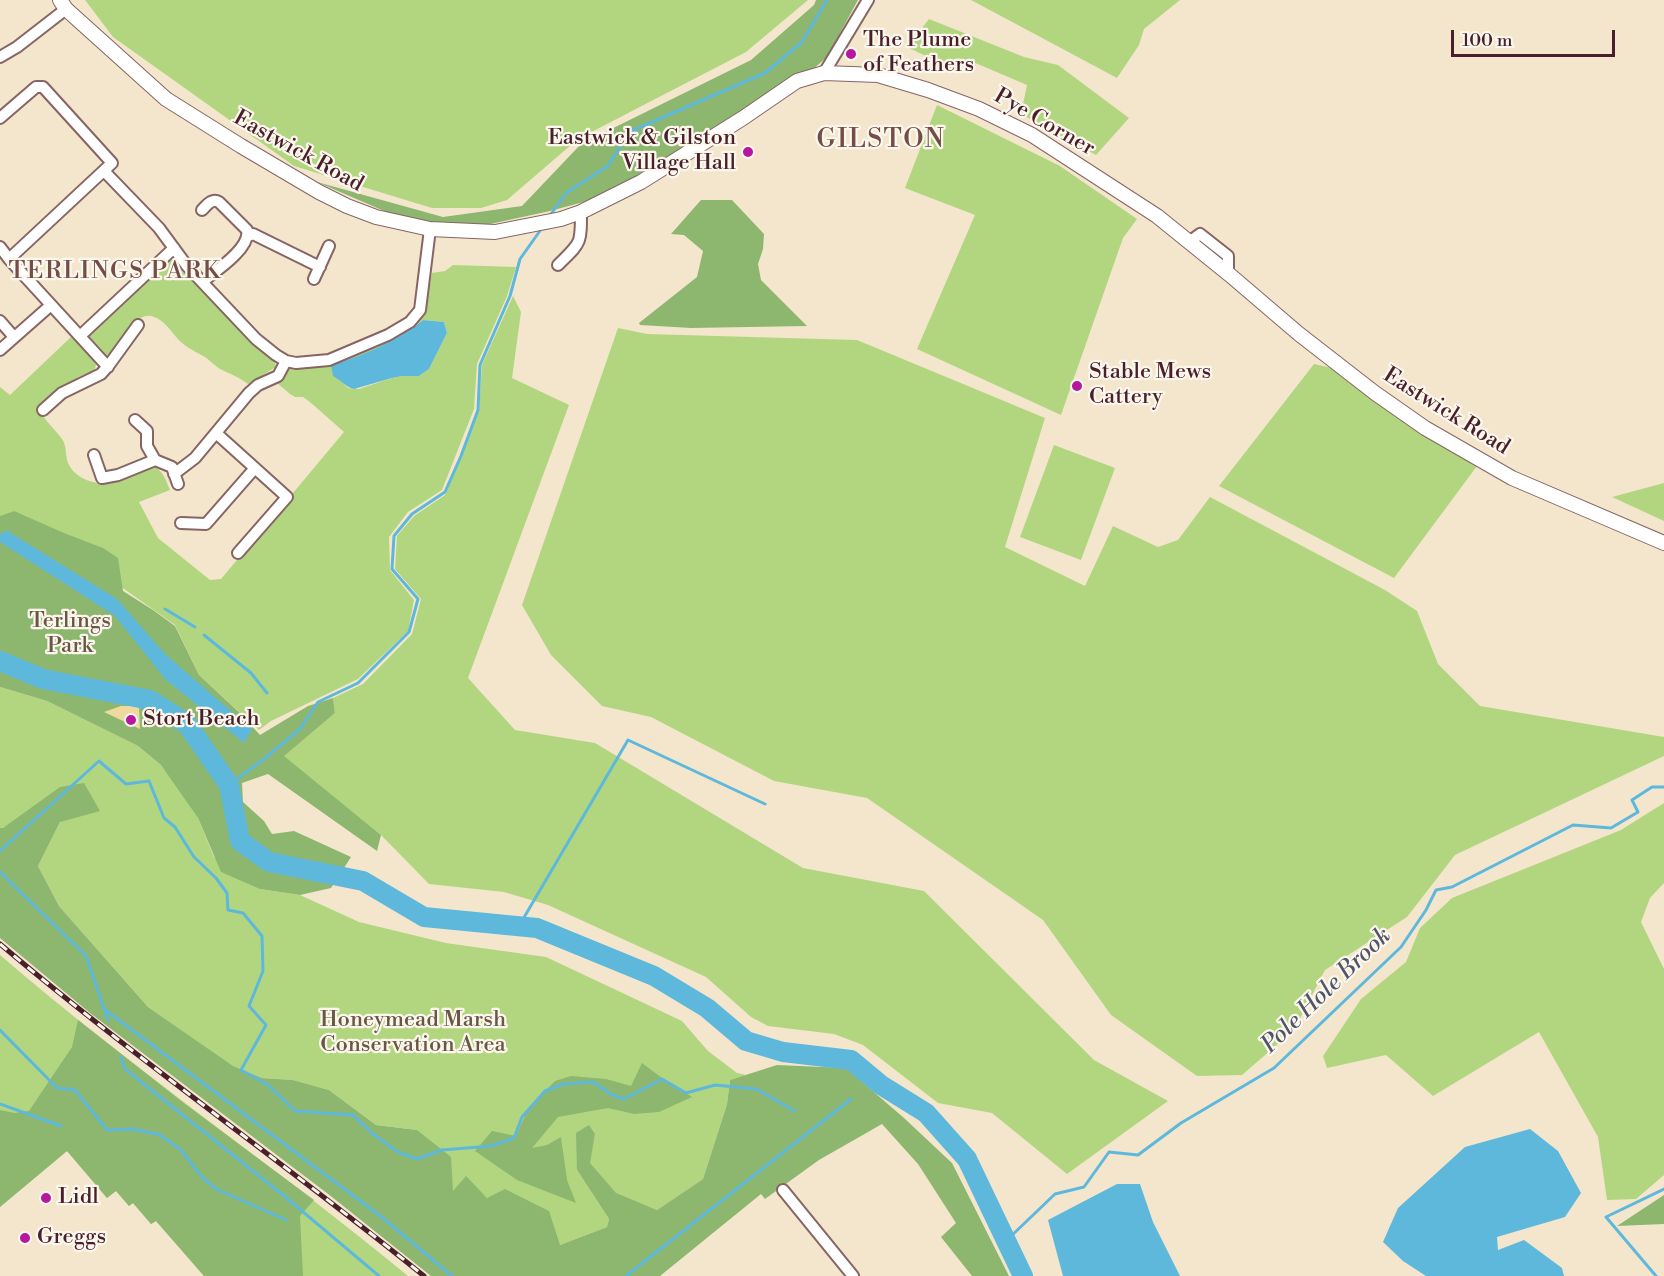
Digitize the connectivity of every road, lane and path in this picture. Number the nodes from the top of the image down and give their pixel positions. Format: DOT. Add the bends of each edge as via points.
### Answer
graph roads {
  1 [pos="868,0"];
  2 [pos="63,4"];
  3 [pos="0,57"];
  4 [pos="824,72"];
  5 [pos="0,118"];
  6 [pos="108,167"];
  7 [pos="202,210"];
  8 [pos="581,212"];
  9 [pos="561,219"];
  10 [pos="429,229"];
  11 [pos="248,236"];
  12 [pos="329,246"];
  13 [pos="0,247"];
  14 [pos="174,248"];
  15 [pos="9,259"];
  16 [pos="558,265"];
  17 [pos="320,267"];
  18 [pos="1229,274"];
  19 [pos="314,279"];
  20 [pos="203,281"];
  21 [pos="51,305"];
  22 [pos="0,321"];
  23 [pos="138,325"];
  24 [pos="80,336"];
  25 [pos="14,338"];
  26 [pos="0,350"];
  27 [pos="286,361"];
  28 [pos="108,366"];
  29 [pos="43,410"];
  30 [pos="135,420"];
  31 [pos="216,433"];
  32 [pos="94,454"];
  33 [pos="155,460"];
  34 [pos="255,468"];
  35 [pos="181,523"];
  36 [pos="1664,543"];
  37 [pos="238,553"];
  38 [pos="783,1190"];
  39 [pos="853,1276"];
  1 -- 4 [label="street"];
  2 -- 3 [label="street" via="17,47"];
  2 -- 10 [label="street, Eastwick Road" via="166,99 241,146 347,206"];
  4 -- 8 [label="street, Pye Corner" via="797,81 628,190"];
  4 -- 18 [label="street, Pye Corner" via="878,75 928,90 1032,135 1157,216"];
  5 -- 6 [label="street" via="36,87 43,87"];
  6 -- 14 [label="street"];
  6 -- 15 [label="street"];
  7 -- 11 [label="street" via="216,200 247,230"];
  8 -- 9 [label="street, Pye Corner"];
  8 -- 16 [label="street" via="578,245"];
  9 -- 10 [label="street, Eastwick Road" via="495,232"];
  10 -- 27 [label="street" via="421,306 410,322 379,340 329,360"];
  11 -- 17 [label="street" via="253,234"];
  11 -- 20 [label="street" via="243,248"];
  12 -- 17 [label="street"];
  13 -- 15 [label="street"];
  14 -- 20 [label="street"];
  14 -- 24 [label="street"];
  15 -- 21 [label="street"];
  17 -- 19 [label="street"];
  18 -- 36 [label="street, Eastwick Road" via="1299,334 1425,428 1512,478"];
  20 -- 27 [label="street" via="256,339"];
  21 -- 24 [label="street"];
  21 -- 25 [label="street"];
  22 -- 25 [label="street"];
  23 -- 28 [label="street"];
  24 -- 28 [label="street"];
  25 -- 26 [label="street"];
  27 -- 31 [label="street" via="278,376 249,393"];
  28 -- 29 [label="street" via="101,374 62,393"];
  30 -- 33 [label="street" via="147,431 147,446"];
  31 -- 33 [label="street" via="176,479 172,467"];
  31 -- 34 [label="street"];
  32 -- 33 [label="street" via="102,478"];
  34 -- 35 [label="street" via="206,524"];
  34 -- 37 [label="street" via="287,497"];
  38 -- 39 [label="street"];
}
